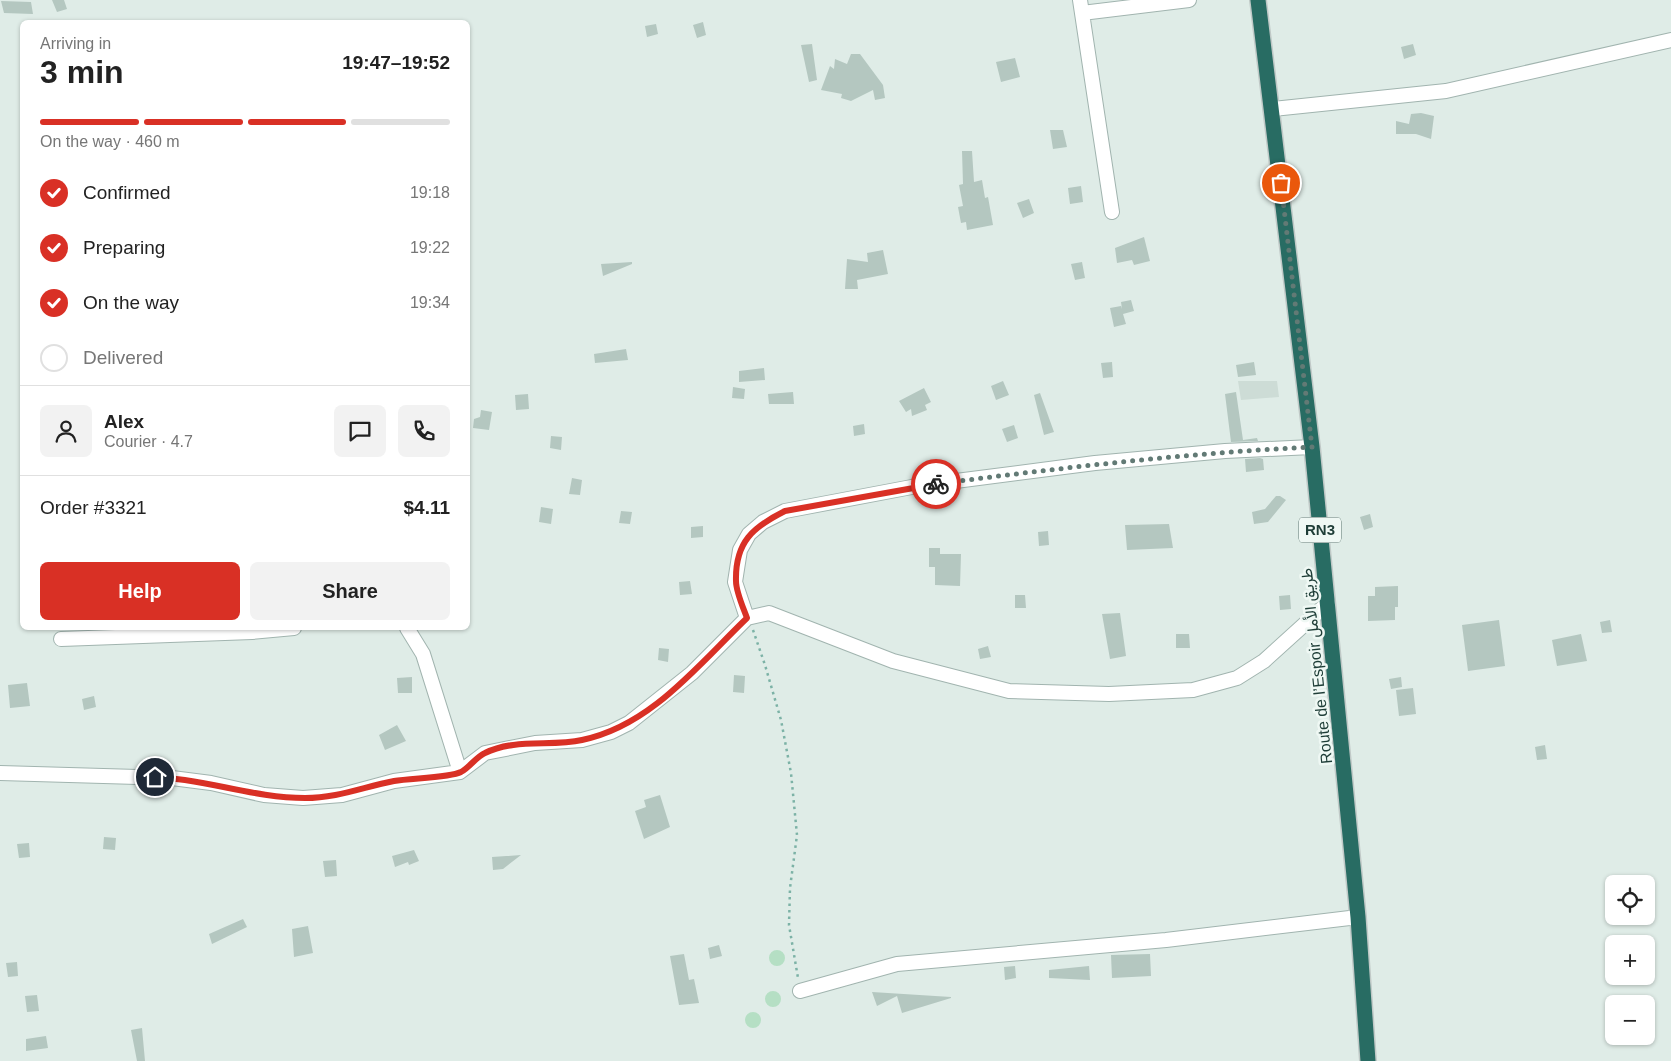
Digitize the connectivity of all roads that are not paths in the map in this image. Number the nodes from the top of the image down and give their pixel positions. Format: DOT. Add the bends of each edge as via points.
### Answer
graph roads {
  1 [pos="1189,0"];
  2 [pos="1258,0"];
  3 [pos="1081,6"];
  4 [pos="1671,40"];
  5 [pos="1273,109"];
  6 [pos="1112,212"];
  7 [pos="1312,447"];
  8 [pos="1328,603"];
  9 [pos="747,618"];
  10 [pos="273,630"];
  11 [pos="408,630"];
  12 [pos="61,639"];
  13 [pos="0,772"];
  14 [pos="460,772"];
  15 [pos="1358,917"];
  16 [pos="800,991"];
  17 [pos="1368,1061"];
  1 -- 3 [label="street"];
  2 -- 5 [label="highway, Route de l’Espoir طريق الأمل / RN3"];
  3 -- 6 [label="street"];
  4 -- 5 [label="street" via="1446,91"];
  5 -- 7 [label="highway, Route de l’Espoir طريق الأمل / RN3"];
  7 -- 8 [label="highway, Route de l’Espoir طريق الأمل / RN3"];
  7 -- 9 [label="street" via="1095,463 917,486 785,511 763,522 749,534 740,550 736,582"];
  8 -- 9 [label="street" via="1264,661 1237,678 1193,690 1109,694 1008,691 893,660 769,613"];
  8 -- 15 [label="highway, Route de l’Espoir طريق الأمل / RN3"];
  9 -- 14 [label="street" via="692,673 629,723 582,740 535,743 485,753"];
  10 -- 12 [label="street"];
  11 -- 14 [label="street" via="423,654"];
  13 -- 14 [label="street" via="172,778 264,795 302,798 342,795 394,781"];
  15 -- 16 [label="street" via="1166,940 897,964"];
  15 -- 17 [label="highway, Route de l’Espoir طريق الأمل / RN3"];
}
